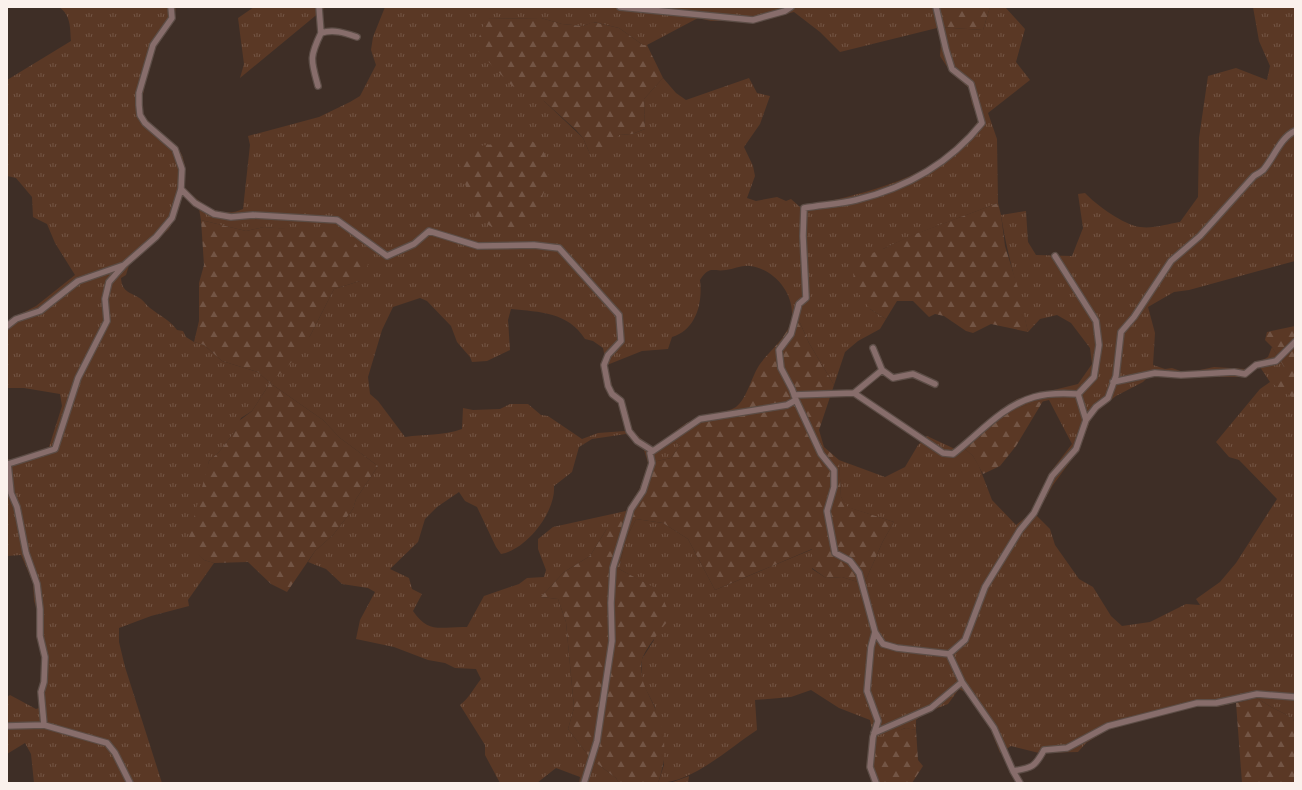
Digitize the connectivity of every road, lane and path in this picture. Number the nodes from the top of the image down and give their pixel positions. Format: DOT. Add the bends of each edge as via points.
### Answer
graph roads {
  1 [pos="171,7"];
  2 [pos="319,7"];
  3 [pos="620,7"];
  4 [pos="791,7"];
  5 [pos="936,7"];
  6 [pos="321,33"];
  7 [pos="357,37"];
  8 [pos="318,86"];
  9 [pos="1295,131"];
  10 [pos="181,189"];
  11 [pos="1056,256"];
  12 [pos="124,265"];
  13 [pos="7,326"];
  14 [pos="1295,342"];
  15 [pos="873,348"];
  16 [pos="882,370"];
  17 [pos="1113,382"];
  18 [pos="935,384"];
  19 [pos="854,393"];
  20 [pos="1078,394"];
  21 [pos="795,398"];
  22 [pos="1086,420"];
  23 [pos="653,451"];
  24 [pos="8,465"];
  25 [pos="875,632"];
  26 [pos="949,654"];
  27 [pos="962,682"];
  28 [pos="1295,696"];
  29 [pos="44,725"];
  30 [pos="7,726"];
  31 [pos="874,733"];
  32 [pos="1013,771"];
  33 [pos="130,783"];
  34 [pos="584,783"];
  35 [pos="876,783"];
  36 [pos="1020,783"];
  1 -- 10 [label="street" via="172,18 153,45 139,92 139,104 140,115 146,123 175,150 182,169"];
  2 -- 6 [label="street"];
  3 -- 4 [label="street" via="753,20"];
  5 -- 21 [label="street" via="952,69 971,84 982,123 967,141 940,164 907,183 855,200 804,208 806,298 799,304 791,334 779,350 781,368"];
  6 -- 7 [label="street" via="336,31"];
  6 -- 8 [label="street" via="312,52"];
  9 -- 17 [label="street" via="1280,146 1264,169 1254,176 1200,236 1171,261 1156,281 1134,317 1121,332"];
  10 -- 12 [label="street" via="172,218 156,237"];
  10 -- 23 [label="street" via="195,203 214,214 231,217 253,215 337,220 387,256 414,244 429,231 478,246 534,245 559,248 619,314 621,341 604,365 608,386 612,394 621,401 629,431 637,441"];
  11 -- 20 [label="street" via="1096,321 1100,345 1094,377"];
  12 -- 13 [label="street" via="78,281 40,311 16,319"];
  12 -- 24 [label="street" via="109,282 104,299 107,321 78,378 55,449"];
  14 -- 17 [label="street" via="1276,361 1256,365 1245,374 1155,373"];
  15 -- 16 [label="street"];
  16 -- 18 [label="street" via="893,378 913,374"];
  16 -- 19 [label="street"];
  17 -- 22 [label="street" via="1108,398 1096,407"];
  19 -- 20 [label="street" via="943,453 953,454 1004,411 1034,397 1060,393"];
  19 -- 21 [label="street"];
  20 -- 22 [label="street"];
  21 -- 23 [label="street" via="787,405 700,419"];
  21 -- 25 [label="street" via="821,454 834,470 834,487 827,511 835,553 850,561 859,573"];
  22 -- 26 [label="street" via="1076,449 1052,476 1034,513 1020,530 985,587 965,640"];
  23 -- 34 [label="street" via="650,453 652,463 642,490 631,509 613,568 610,603 612,641 597,741"];
  24 -- 29 [label="street" via="10,493 17,507 26,553 37,584 40,636 45,657 41,692"];
  25 -- 26 [label="street" via="883,644"];
  25 -- 31 [label="street" via="867,691 878,721"];
  26 -- 27 [label="street"];
  27 -- 31 [label="street" via="931,708"];
  27 -- 32 [label="street" via="994,728"];
  28 -- 32 [label="street" via="1256,694 1216,703 1197,703 1108,726 1067,748 1044,750 1038,762 1030,769"];
  29 -- 30 [label="street"];
  29 -- 33 [label="street" via="107,743 115,752"];
  31 -- 35 [label="street" via="870,767"];
  32 -- 36 [label="street"];
}
